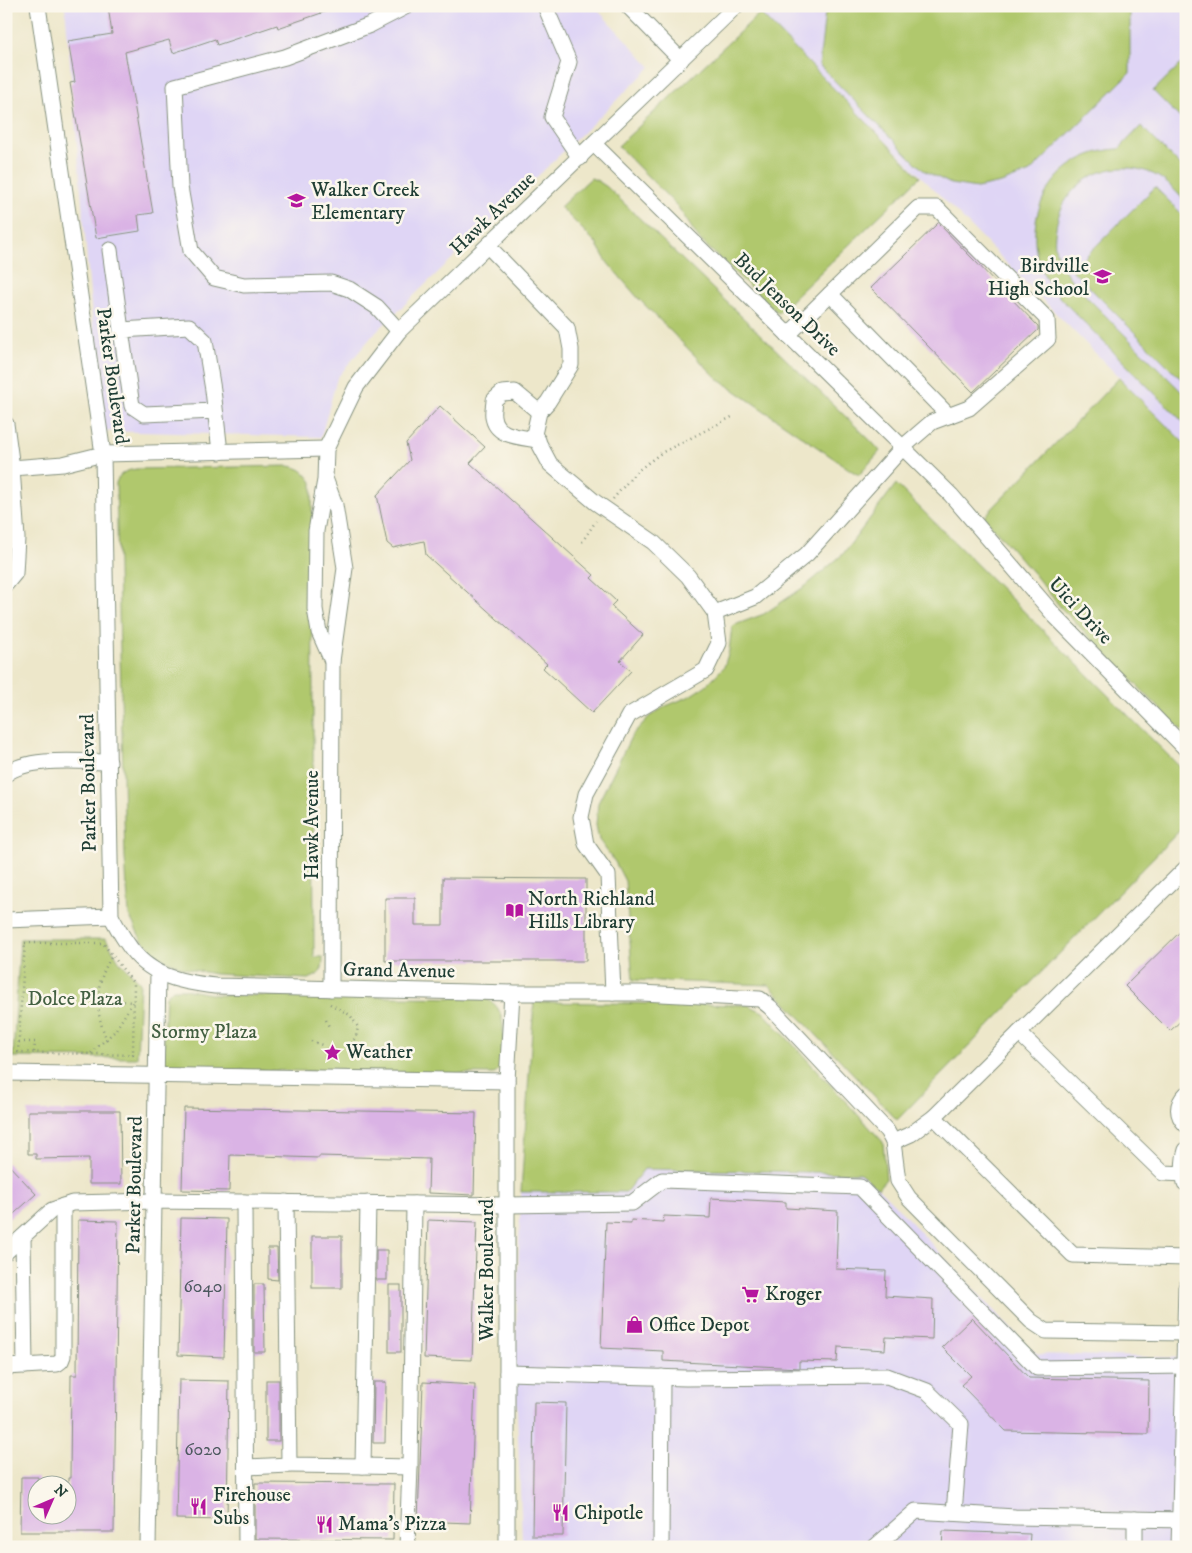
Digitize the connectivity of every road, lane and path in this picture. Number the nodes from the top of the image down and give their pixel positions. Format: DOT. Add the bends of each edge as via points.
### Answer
graph roads {
  1 [pos="38,6"];
  2 [pos="407,6"];
  3 [pos="545,6"];
  4 [pos="628,6"];
  5 [pos="736,6"];
  6 [pos="681,60"];
  7 [pos="594,144"];
  8 [pos="580,158"];
  9 [pos="488,246"];
  10 [pos="110,250"];
  11 [pos="830,294"];
  12 [pos="121,330"];
  13 [pos="399,331"];
  14 [pos="788,335"];
  15 [pos="215,411"];
  16 [pos="539,412"];
  17 [pos="948,416"];
  18 [pos="732,417"];
  19 [pos="6,424"];
  20 [pos="538,440"];
  21 [pos="903,447"];
  22 [pos="326,449"];
  23 [pos="220,452"];
  24 [pos="103,454"];
  25 [pos="9,468"];
  26 [pos="325,480"];
  27 [pos="951,495"];
  28 [pos="605,509"];
  29 [pos="582,542"];
  30 [pos="6,584"];
  31 [pos="715,613"];
  32 [pos="332,661"];
  33 [pos="1186,749"];
  34 [pos="109,762"];
  35 [pos="6,774"];
  36 [pos="1186,868"];
  37 [pos="112,916"];
  38 [pos="6,920"];
  39 [pos="112,956"];
  40 [pos="158,973"];
  41 [pos="331,990"];
  42 [pos="512,993"];
  43 [pos="613,993"];
  44 [pos="98,999"];
  45 [pos="133,1002"];
  46 [pos="340,1003"];
  47 [pos="326,1020"];
  48 [pos="330,1029"];
  49 [pos="1019,1033"];
  50 [pos="107,1040"];
  51 [pos="311,1041"];
  52 [pos="19,1042"];
  53 [pos="322,1045"];
  54 [pos="346,1049"];
  55 [pos="34,1053"];
  56 [pos="89,1054"];
  57 [pos="6,1073"];
  58 [pos="157,1074"];
  59 [pos="507,1082"];
  60 [pos="1186,1094"];
  61 [pos="934,1117"];
  62 [pos="1186,1125"];
  63 [pos="893,1142"];
  64 [pos="1186,1150"];
  65 [pos="1185,1178"];
  66 [pos="154,1201"];
  67 [pos="244,1202"];
  68 [pos="286,1202"];
  69 [pos="368,1203"];
  70 [pos="414,1204"];
  71 [pos="507,1204"];
  72 [pos="64,1206"];
  73 [pos="23,1237"];
  74 [pos="6,1252"];
  75 [pos="1186,1258"];
  76 [pos="1186,1287"];
  77 [pos="1185,1333"];
  78 [pos="25,1366"];
  79 [pos="1185,1366"];
  80 [pos="6,1367"];
  81 [pos="507,1373"];
  82 [pos="662,1377"];
  83 [pos="289,1465"];
  84 [pos="363,1466"];
  85 [pos="246,1467"];
  86 [pos="410,1467"];
  87 [pos="954,1513"];
  88 [pos="1135,1518"];
  89 [pos="1183,1520"];
  90 [pos="148,1547"];
  91 [pos="246,1547"];
  92 [pos="408,1547"];
  93 [pos="507,1547"];
  94 [pos="661,1547"];
  95 [pos="875,1547"];
  96 [pos="1135,1547"];
  97 [pos="1179,1547"];
  1 -- 24 [label="street, Parker Boulevard"];
  2 -- 13 [label="street" via="370,25 285,57 174,86 180,187 190,251 214,278 244,285 331,282 377,307"];
  3 -- 8 [label="street" via="570,62 552,117"];
  4 -- 6 [label="street"];
  5 -- 6 [label="street, Hawk Avenue"];
  6 -- 7 [label="street, Hawk Avenue"];
  7 -- 8 [label="street, Hawk Avenue"];
  7 -- 14 [label="street, Bud Jenson Drive"];
  8 -- 9 [label="street, Hawk Avenue"];
  9 -- 13 [label="street, Hawk Avenue"];
  9 -- 16 [label="street" via="566,328 572,365"];
  10 -- 12 [label="street"];
  11 -- 14 [label="street"];
  11 -- 17 [label="street"];
  11 -- 17 [label="street" via="918,208 938,208 1047,319 1048,339 969,408"];
  12 -- 15 [label="street" via="189,326 205,341"];
  12 -- 15 [label="street" via="132,406 144,414"];
  13 -- 22 [label="street, Hawk Avenue" via="356,387"];
  14 -- 21 [label="street, Bud Jenson Drive"];
  15 -- 23 [label="street"];
  16 -- 20 [label="street" via="534,434"];
  16 -- 20 [label="street" via="516,392 502,393 494,400 493,416 497,428 511,436"];
  17 -- 21 [label="street" via="932,422"];
  18 -- 28 [label="path" via="661,453 636,472"];
  19 -- 25 [label="street"];
  20 -- 28 [label="street" via="550,464"];
  21 -- 27 [label="street, Bud Jenson Drive"];
  21 -- 31 [label="street" via="807,554 755,597"];
  22 -- 23 [label="street"];
  22 -- 26 [label="street, Hawk Avenue"];
  23 -- 24 [label="street"];
  24 -- 25 [label="street" via="63,464"];
  24 -- 34 [label="street, Parker Boulevard"];
  25 -- 30 [label="street" via="17,538 15,573"];
  26 -- 32 [label="street, Hawk Avenue" via="335,505 345,568"];
  26 -- 32 [label="street, Hawk Avenue" via="316,532 315,609 319,632"];
  27 -- 33 [label="street, Uici Drive" via="1056,616"];
  28 -- 29 [label="path"];
  28 -- 31 [label="street" via="653,542 688,576"];
  31 -- 43 [label="street" via="719,643 706,670 629,716 586,794 581,817 586,844 608,875"];
  32 -- 41 [label="street, Hawk Avenue"];
  34 -- 35 [label="street" via="26,765"];
  34 -- 37 [label="street, Parker Boulevard"];
  36 -- 49 [label="street"];
  37 -- 38 [label="street"];
  37 -- 40 [label="street, Parker Boulevard" via="127,944 142,962"];
  39 -- 44 [label="path" via="102,977"];
  39 -- 45 [label="path" via="134,984"];
  39 -- 52 [label="path" via="103,943 25,943"];
  40 -- 41 [label="street, Grand Avenue" via="184,982 216,986"];
  40 -- 58 [label="street, Parker Boulevard"];
  41 -- 42 [label="street, Grand Avenue"];
  42 -- 43 [label="street, Grand Avenue"];
  42 -- 59 [label="street, Walker Boulevard"];
  43 -- 63 [label="street, Grand Avenue" via="760,999 887,1130"];
  44 -- 45 [label="path"];
  44 -- 50 [label="path" via="100,1023"];
  45 -- 50 [label="path" via="122,1023"];
  45 -- 56 [label="path" via="133,1055"];
  46 -- 54 [label="path" via="327,1003 350,1015 358,1027 356,1037"];
  47 -- 48 [label="path"];
  49 -- 61 [label="street"];
  49 -- 65 [label="street" via="1163,1173"];
  50 -- 56 [label="path"];
  51 -- 53 [label="path"];
  52 -- 55 [label="path" via="18,1052"];
  52 -- 55 [label="path" via="35,1042"];
  55 -- 56 [label="path"];
  57 -- 58 [label="street"];
  58 -- 59 [label="street"];
  58 -- 66 [label="street, Parker Boulevard"];
  59 -- 71 [label="street, Walker Boulevard"];
  60 -- 62 [label="street" via="1178,1111"];
  61 -- 63 [label="street" via="911,1134"];
  61 -- 75 [label="street" via="1073,1256"];
  63 -- 77 [label="street" via="898,1181 909,1198 1031,1321 1046,1330"];
  64 -- 65 [label="street"];
  66 -- 67 [label="street"];
  66 -- 72 [label="street" via="72,1203"];
  66 -- 90 [label="street, Parker Boulevard"];
  67 -- 68 [label="street"];
  67 -- 85 [label="street"];
  68 -- 69 [label="street"];
  68 -- 83 [label="street"];
  69 -- 70 [label="street"];
  69 -- 84 [label="street"];
  70 -- 71 [label="street"];
  70 -- 86 [label="street"];
  71 -- 79 [label="street" via="632,1203 662,1180 860,1187 1037,1368"];
  71 -- 81 [label="street, Walker Boulevard"];
  72 -- 73 [label="street" via="52,1210"];
  72 -- 78 [label="street" via="63,1356 57,1364"];
  73 -- 74 [label="street"];
  73 -- 78 [label="street"];
  76 -- 77 [label="street"];
  77 -- 79 [label="street"];
  78 -- 80 [label="street"];
  79 -- 89 [label="street"];
  81 -- 82 [label="street"];
  81 -- 93 [label="street, Walker Boulevard"];
  82 -- 87 [label="street" via="887,1376 927,1391 961,1424"];
  82 -- 94 [label="street"];
  83 -- 84 [label="street"];
  83 -- 85 [label="street"];
  84 -- 86 [label="street"];
  85 -- 91 [label="street"];
  86 -- 92 [label="street"];
  87 -- 88 [label="street"];
  87 -- 95 [label="street" via="916,1511"];
  88 -- 89 [label="street"];
  88 -- 96 [label="street"];
  89 -- 97 [label="street"];
}
